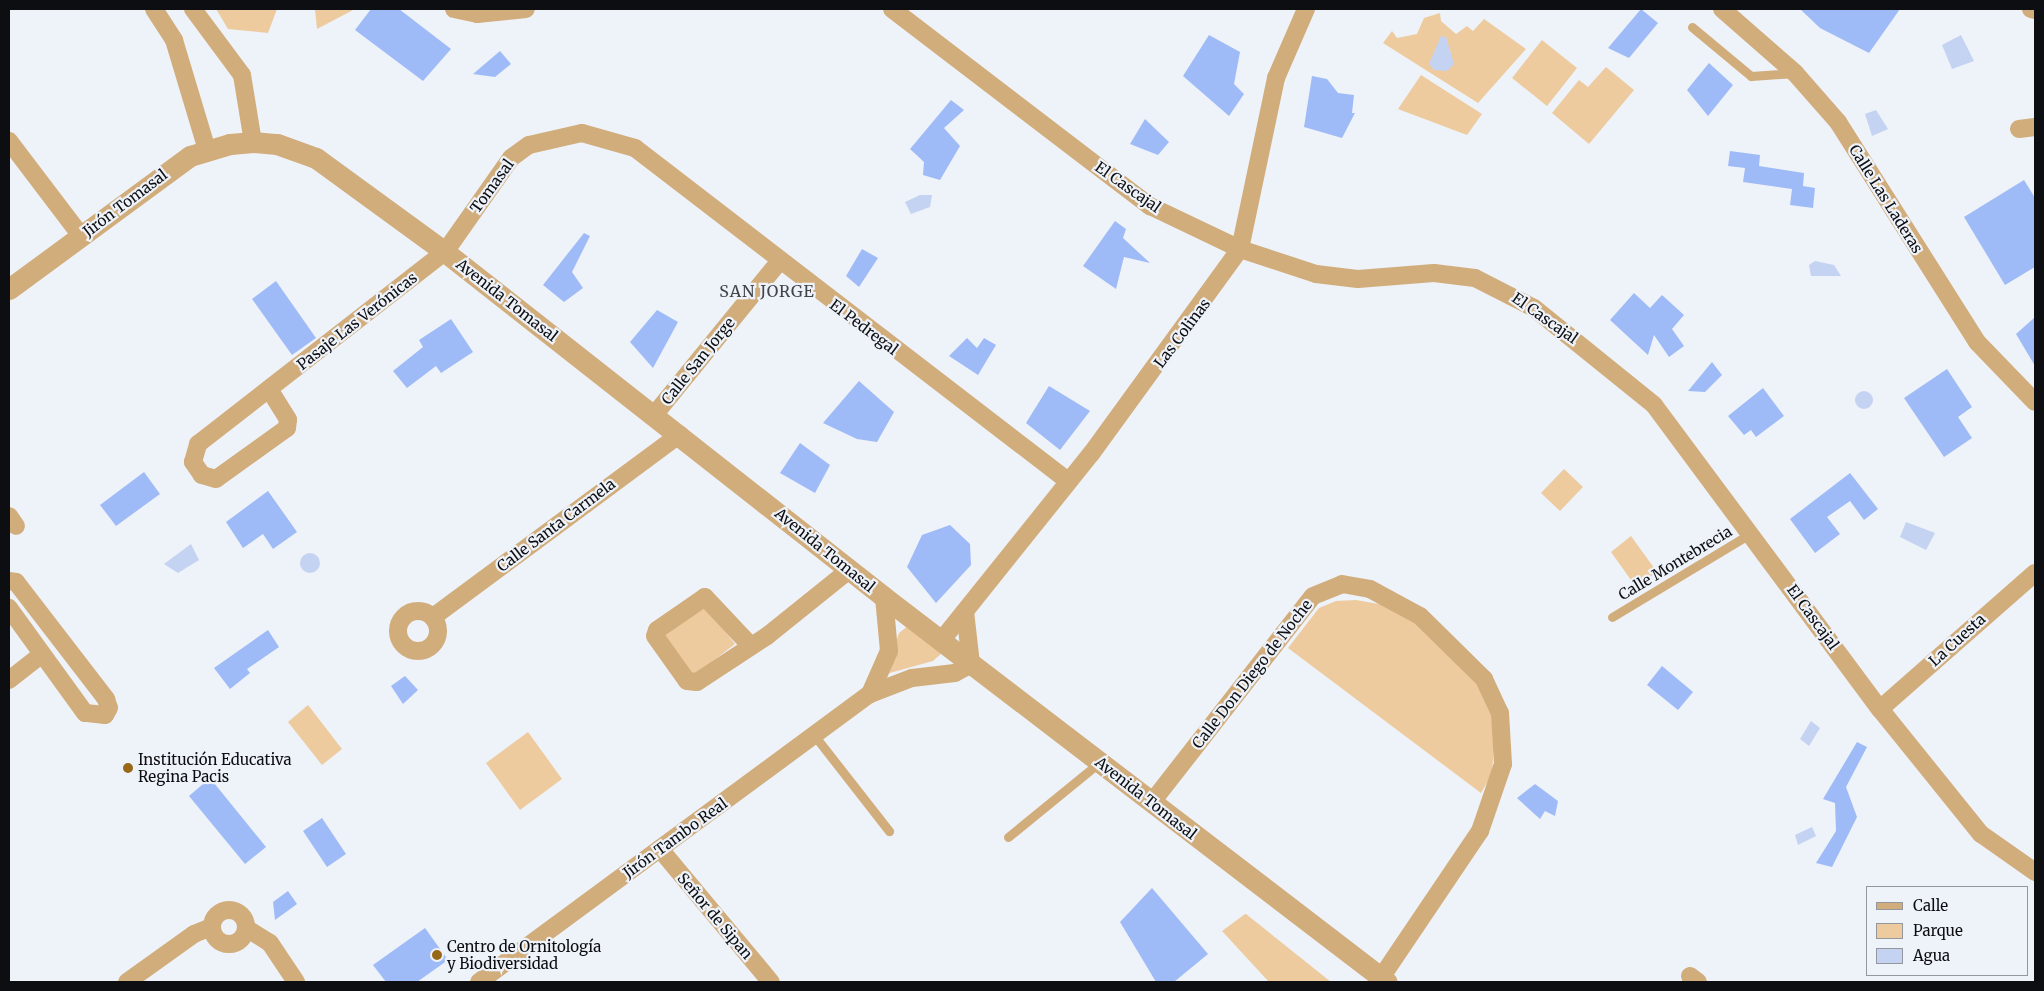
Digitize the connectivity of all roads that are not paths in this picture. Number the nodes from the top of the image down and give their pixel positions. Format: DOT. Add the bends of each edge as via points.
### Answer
graph roads {
  1 [pos="154,9"];
  2 [pos="193,9"];
  3 [pos="454,9"];
  4 [pos="526,9"];
  5 [pos="892,9"];
  6 [pos="1306,9"];
  7 [pos="1722,9"];
  8 [pos="2031,9"];
  9 [pos="2035,10"];
  10 [pos="1692,27"];
  11 [pos="1795,73"];
  12 [pos="582,133"];
  13 [pos="9,141"];
  14 [pos="253,142"];
  15 [pos="207,150"];
  16 [pos="81,236"];
  17 [pos="1240,248"];
  18 [pos="445,252"];
  19 [pos="779,262"];
  20 [pos="9,289"];
  21 [pos="269,389"];
  22 [pos="2035,402"];
  23 [pos="655,414"];
  24 [pos="680,434"];
  25 [pos="1068,481"];
  26 [pos="1752,533"];
  27 [pos="850,570"];
  28 [pos="2035,573"];
  29 [pos="9,581"];
  30 [pos="884,598"];
  31 [pos="9,608"];
  32 [pos="965,611"];
  33 [pos="433,617"];
  34 [pos="1612,617"];
  35 [pos="941,641"];
  36 [pos="750,645"];
  37 [pos="41,655"];
  38 [pos="971,664"];
  39 [pos="9,680"];
  40 [pos="870,694"];
  41 [pos="1880,709"];
  42 [pos="814,735"];
  43 [pos="1100,762"];
  44 [pos="1152,802"];
  45 [pos="889,831"];
  46 [pos="1008,837"];
  47 [pos="660,849"];
  48 [pos="2035,872"];
  49 [pos="211,927"];
  50 [pos="246,928"];
  51 [pos="1382,981"];
  52 [pos="127,982"];
  53 [pos="296,982"];
  54 [pos="479,982"];
  55 [pos="771,982"];
  1 -- 15 [label="street" via="174,40"];
  2 -- 14 [label="street" via="242,75"];
  3 -- 4 [label="street" via="477,14"];
  5 -- 17 [label="street, El Cascajal" via="1150,206"];
  6 -- 17 [label="street, Las Colinas" via="1276,78"];
  7 -- 11 [label="street, Calle Las Laderas"];
  8 -- 9 [label="street"];
  10 -- 11 [label="lane" via="1751,76"];
  11 -- 22 [label="street, Calle Las Laderas" via="1838,122 1977,342"];
  12 -- 18 [label="street, Tomasal" via="529,145 511,158"];
  12 -- 19 [label="street, El Pedregal" via="613,138 634,148"];
  13 -- 16 [label="street"];
  14 -- 15 [label="street, Jirón Tomasal"];
  14 -- 18 [label="street, Avenida Tomasal" via="277,144 316,158"];
  15 -- 16 [label="street, Jirón Tomasal" via="174,166"];
  16 -- 20 [label="street, Jirón Tomasal"];
  17 -- 25 [label="street, Las Colinas" via="1209,298"];
  17 -- 26 [label="street, El Cascajal" via="1316,274 1358,279 1434,273 1475,278 1506,291 1586,348 1654,405"];
  18 -- 21 [label="street, Pasaje Las Verónicas"];
  18 -- 23 [label="street, Avenida Tomasal"];
  19 -- 23 [label="street, Calle San Jorge"];
  19 -- 25 [label="street, El Pedregal"];
  21 -- 21 [label="street, Pasaje Las Verónicas" via="198,444 193,462 202,475 216,479 287,428 288,420"];
  23 -- 24 [label="street, Avenida Tomasal"];
  24 -- 27 [label="street, Avenida Tomasal"];
  24 -- 33 [label="street, Calle Santa Carmela"];
  25 -- 32 [label="street, Las Colinas"];
  26 -- 34 [label="lane, Calle Montebrecia"];
  26 -- 41 [label="street, El Cascajal"];
  27 -- 30 [label="street, Avenida Tomasal"];
  27 -- 36 [label="street"];
  28 -- 41 [label="street, La Cuesta"];
  29 -- 37 [label="street" via="16,582 106,699 109,708 105,715 85,714"];
  30 -- 35 [label="street, Avenida Tomasal"];
  30 -- 40 [label="street, Jirón Tambo Real" via="889,651"];
  31 -- 37 [label="street"];
  32 -- 35 [label="street, Las Colinas"];
  32 -- 38 [label="street"];
  35 -- 38 [label="street, Avenida Tomasal"];
  36 -- 36 [label="street" via="692,683 655,636 664,625 705,598"];
  37 -- 39 [label="street"];
  38 -- 40 [label="street, Jirón Tambo Real" via="955,673 912,678"];
  38 -- 43 [label="street, Avenida Tomasal"];
  40 -- 42 [label="street, Jirón Tambo Real"];
  41 -- 48 [label="street, El Cascajal" via="1981,834"];
  42 -- 45 [label="lane"];
  42 -- 47 [label="street, Jirón Tambo Real"];
  43 -- 44 [label="street, Avenida Tomasal"];
  43 -- 46 [label="lane"];
  44 -- 51 [label="street, Avenida Tomasal"];
  44 -- 51 [label="street, Calle Don Diego de Noche" via="1313,596 1342,584 1370,589 1420,616 1484,679 1500,713 1503,764 1480,831"];
  47 -- 54 [label="street, Jirón Tambo Real"];
  47 -- 55 [label="street, Señor de Sipan"];
  49 -- 50 [label="street" via="219,942 231,944 241,939"];
  49 -- 50 [label="street" via="219,912 231,910 242,916"];
  49 -- 52 [label="street" via="194,934"];
  50 -- 53 [label="street" via="270,943"];
}
